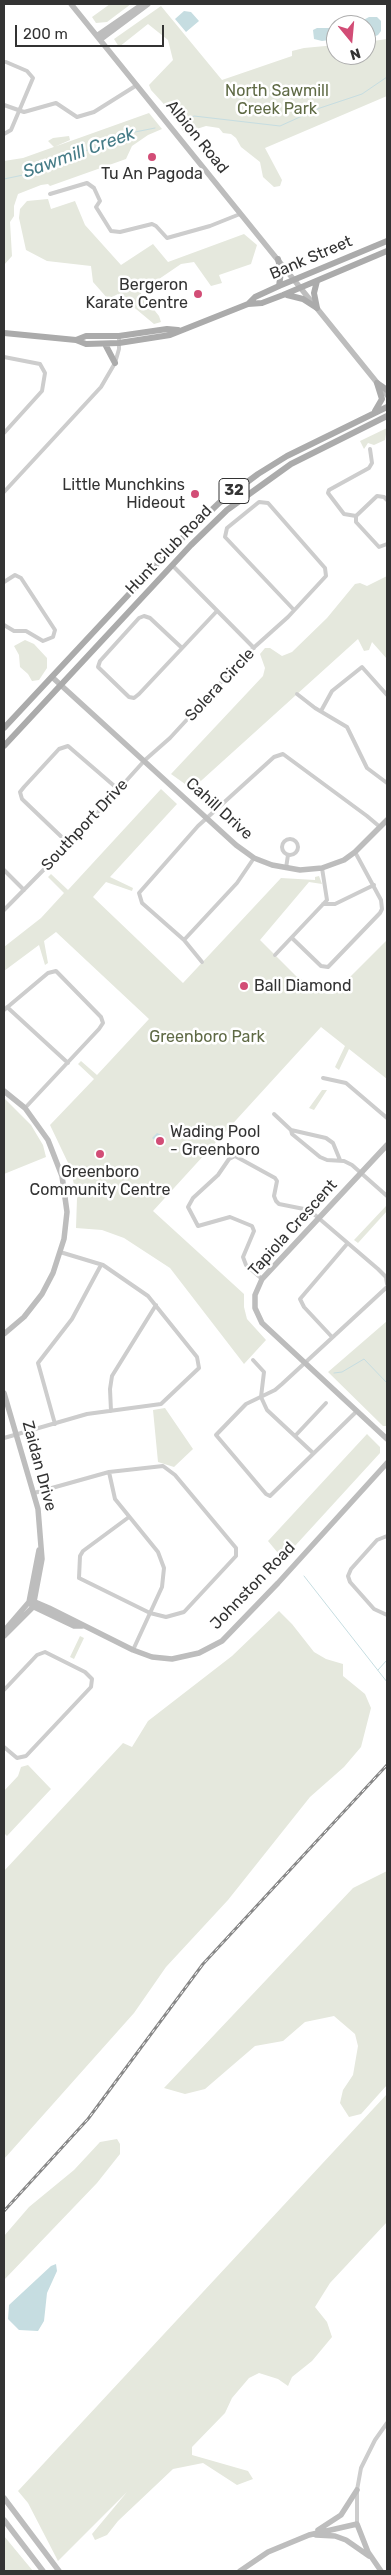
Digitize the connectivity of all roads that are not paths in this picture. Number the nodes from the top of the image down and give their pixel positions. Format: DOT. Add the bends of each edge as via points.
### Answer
graph roads {
  1 [pos="73,4"];
  2 [pos="143,4"];
  3 [pos="148,4"];
  4 [pos="100,37"];
  5 [pos="6,62"];
  6 [pos="137,85"];
  7 [pos="4,105"];
  8 [pos="18,110"];
  9 [pos="4,134"];
  10 [pos="50,194"];
  11 [pos="241,214"];
  12 [pos="387,241"];
  13 [pos="376,246"];
  14 [pos="387,251"];
  15 [pos="380,254"];
  16 [pos="278,259"];
  17 [pos="294,279"];
  18 [pos="317,281"];
  19 [pos="279,286"];
  20 [pos="301,288"];
  21 [pos="283,295"];
  22 [pos="248,304"];
  23 [pos="316,308"];
  24 [pos="4,333"];
  25 [pos="76,340"];
  26 [pos="119,340"];
  27 [pos="105,344"];
  28 [pos="4,357"];
  29 [pos="115,363"];
  30 [pos="377,383"];
  31 [pos="387,390"];
  32 [pos="387,395"];
  33 [pos="387,407"];
  34 [pos="373,413"];
  35 [pos="387,416"];
  36 [pos="378,421"];
  37 [pos="387,421"];
  38 [pos="4,433"];
  39 [pos="370,449"];
  40 [pos="4,492"];
  41 [pos="387,500"];
  42 [pos="356,516"];
  43 [pos="387,544"];
  44 [pos="172,565"];
  45 [pos="4,582"];
  46 [pos="294,610"];
  47 [pos="217,611"];
  48 [pos="4,625"];
  49 [pos="182,648"];
  50 [pos="254,648"];
  51 [pos="52,677"];
  52 [pos="61,685"];
  53 [pos="298,694"];
  54 [pos="387,694"];
  55 [pos="321,711"];
  56 [pos="4,728"];
  57 [pos="4,746"];
  58 [pos="146,760"];
  59 [pos="387,783"];
  60 [pos="119,790"];
  61 [pos="208,818"];
  62 [pos="387,820"];
  63 [pos="380,828"];
  64 [pos="69,844"];
  65 [pos="355,852"];
  66 [pos="288,855"];
  67 [pos="254,858"];
  68 [pos="286,868"];
  69 [pos="322,868"];
  70 [pos="4,870"];
  71 [pos="374,885"];
  72 [pos="24,890"];
  73 [pos="323,904"];
  74 [pos="4,910"];
  75 [pos="292,938"];
  76 [pos="184,940"];
  77 [pos="275,955"];
  78 [pos="202,962"];
  79 [pos="5,1008"];
  80 [pos="68,1063"];
  81 [pos="323,1078"];
  82 [pos="4,1090"];
  83 [pos="26,1108"];
  84 [pos="274,1114"];
  85 [pos="387,1118"];
  86 [pos="291,1130"];
  87 [pos="387,1145"];
  88 [pos="340,1160"];
  89 [pos="361,1173"];
  90 [pos="387,1196"];
  91 [pos="320,1218"];
  92 [pos="347,1244"];
  93 [pos="60,1252"];
  94 [pos="101,1265"];
  95 [pos="262,1279"];
  96 [pos="387,1285"];
  97 [pos="156,1304"];
  98 [pos="4,1334"];
  99 [pos="332,1336"];
  100 [pos="253,1360"];
  101 [pos="304,1362"];
  102 [pos="4,1392"];
  103 [pos="261,1397"];
  104 [pos="326,1403"];
  105 [pos="112,1411"];
  106 [pos="357,1411"];
  107 [pos="55,1424"];
  108 [pos="17,1435"];
  109 [pos="295,1436"];
  110 [pos="4,1438"];
  111 [pos="387,1438"];
  112 [pos="312,1452"];
  113 [pos="387,1463"];
  114 [pos="109,1472"];
  115 [pos="34,1493"];
  116 [pos="129,1517"];
  117 [pos="387,1536"];
  118 [pos="32,1604"];
  119 [pos="150,1613"];
  120 [pos="387,1615"];
  121 [pos="4,1631"];
  122 [pos="4,1636"];
  123 [pos="133,1650"];
  124 [pos="4,1690"];
  125 [pos="4,1747"];
  126 [pos="387,2423"];
  127 [pos="357,2490"];
  128 [pos="4,2498"];
  129 [pos="4,2520"];
  130 [pos="357,2524"];
  131 [pos="309,2535"];
  132 [pos="372,2559"];
  133 [pos="43,2571"];
  134 [pos="59,2571"];
  135 [pos="240,2571"];
  136 [pos="381,2571"];
  1 -- 4 [label="street, Albion Road"];
  2 -- 4 [label="street"];
  3 -- 4 [label="street"];
  4 -- 6 [label="street, Albion Road"];
  5 -- 8 [label="street" via="27,71 32,78"];
  6 -- 8 [label="street" via="94,112 77,117 56,103 29,111"];
  6 -- 11 [label="street, Albion Road"];
  7 -- 8 [label="street"];
  8 -- 9 [label="street" via="11,130"];
  10 -- 11 [label="street" via="86,183 94,188 100,201 96,206 111,230 120,232 152,224 167,238"];
  11 -- 16 [label="street, Albion Road"];
  12 -- 13 [label="main road, Bank Street"];
  13 -- 15 [label="main road"];
  13 -- 17 [label="main road, Bank Street"];
  14 -- 15 [label="main road, Bank Street"];
  15 -- 18 [label="main road, Bank Street"];
  16 -- 17 [label="street, Albion Road"];
  16 -- 19 [label="main road" via="281,272"];
  17 -- 19 [label="main road, Bank Street"];
  17 -- 20 [label="street, Albion Road"];
  18 -- 20 [label="main road, Bank Street"];
  18 -- 23 [label="main road" via="314,293"];
  19 -- 22 [label="main road, Bank Street" via="255,297"];
  20 -- 21 [label="main road, Bank Street"];
  20 -- 23 [label="street, Albion Road"];
  21 -- 22 [label="main road, Bank Street" via="262,303"];
  21 -- 23 [label="main road" via="297,296"];
  22 -- 26 [label="main road, Bank Street" via="170,335"];
  23 -- 30 [label="street, Albion Road"];
  24 -- 25 [label="main road, Bank Street"];
  25 -- 26 [label="main road, Bank Street" via="86,336"];
  25 -- 27 [label="main road, Bank Street" via="86,344"];
  26 -- 27 [label="main road, Bank Street"];
  26 -- 29 [label="street"];
  27 -- 29 [label="main road"];
  28 -- 38 [label="street" via="40,364 45,373 42,391"];
  29 -- 40 [label="street" via="101,387"];
  30 -- 31 [label="main road"];
  30 -- 32 [label="street, Albion Road"];
  30 -- 34 [label="main road" via="382,399"];
  33 -- 34 [label="main road, Hunt Club Road / 32"];
  34 -- 51 [label="main road, Hunt Club Road / 32" via="287,456 226,497 187,533"];
  35 -- 36 [label="main road, Hunt Club Road / 32"];
  36 -- 37 [label="main road"];
  36 -- 44 [label="main road, Hunt Club Road / 32" via="302,458 257,487 210,526"];
  39 -- 42 [label="street" via="372,463 369,468 328,493 344,514"];
  41 -- 42 [label="street" via="384,496 377,496"];
  42 -- 43 [label="street" via="356,522 379,547"];
  44 -- 47 [label="street"];
  44 -- 52 [label="main road, Hunt Club Road / 32"];
  45 -- 48 [label="street" via="15,575 21,578 55,630 53,637 43,641 26,631 14,631"];
  46 -- 46 [label="street, Solera Circle" via="326,576 326,569 268,503 259,502 227,528 225,537"];
  46 -- 50 [label="street, Solera Circle"];
  47 -- 49 [label="street"];
  47 -- 50 [label="street"];
  49 -- 49 [label="street" via="144,616 98,666 129,697 134,698"];
  50 -- 58 [label="street, Solera Circle"];
  51 -- 52 [label="street, Cahill Drive"];
  51 -- 56 [label="main road, Hunt Club Road / 32"];
  52 -- 57 [label="main road, Hunt Club Road / 32"];
  52 -- 58 [label="street, Cahill Drive"];
  53 -- 55 [label="street"];
  54 -- 55 [label="street" via="362,667 332,691"];
  55 -- 59 [label="street" via="348,728 366,768"];
  58 -- 60 [label="street, Southport Drive"];
  58 -- 61 [label="street, Cahill Drive"];
  60 -- 64 [label="street, Southport Drive"];
  60 -- 64 [label="street" via="68,746 59,749 20,792 22,799"];
  61 -- 63 [label="street" via="274,757 283,754"];
  61 -- 67 [label="street, Cahill Drive"];
  61 -- 76 [label="street" via="139,893 142,903"];
  62 -- 63 [label="street, Cahill Drive"];
  63 -- 65 [label="street, Cahill Drive"];
  64 -- 72 [label="street, Southport Drive"];
  65 -- 69 [label="street, Cahill Drive"];
  65 -- 71 [label="street"];
  66 -- 66 [label="street" via="282,845 290,839 298,848 296,853"];
  66 -- 68 [label="street"];
  67 -- 68 [label="street, Cahill Drive"];
  67 -- 76 [label="street" via="237,882"];
  68 -- 69 [label="street, Cahill Drive"];
  69 -- 73 [label="street" via="327,893"];
  70 -- 72 [label="street"];
  71 -- 73 [label="street" via="335,904"];
  71 -- 75 [label="street" via="382,909 328,967 321,966"];
  72 -- 74 [label="street, Southport Drive"];
  73 -- 75 [label="street"];
  75 -- 77 [label="street"];
  76 -- 78 [label="street"];
  79 -- 80 [label="street"];
  79 -- 80 [label="street" via="48,973 56,971 98,1012 102,1023"];
  80 -- 83 [label="street"];
  81 -- 85 [label="street" via="346,1083"];
  82 -- 83 [label="street"];
  83 -- 93 [label="street" via="48,1140 62,1176 67,1212"];
  84 -- 86 [label="street"];
  86 -- 88 [label="street" via="320,1157"];
  86 -- 88 [label="street" via="326,1138 333,1143"];
  87 -- 89 [label="street, Tapiola Crescent"];
  88 -- 89 [label="street"];
  89 -- 90 [label="street"];
  89 -- 91 [label="street, Tapiola Crescent"];
  91 -- 92 [label="street"];
  91 -- 95 [label="street, Tapiola Crescent"];
  91 -- 95 [label="street" via="304,1209 279,1204 274,1196 275,1178 238,1156 229,1159 188,1206 198,1226 230,1217 252,1226 254,1231 243,1257 246,1265"];
  92 -- 96 [label="street" via="386,1277"];
  92 -- 99 [label="street" via="300,1299 304,1308"];
  93 -- 94 [label="street"];
  93 -- 98 [label="street" via="42,1294 24,1317"];
  94 -- 97 [label="street" via="138,1288"];
  94 -- 107 [label="street" via="72,1320 38,1363"];
  95 -- 101 [label="street, Tapiola Crescent" via="255,1295 259,1318"];
  96 -- 99 [label="street"];
  97 -- 105 [label="street" via="112,1376"];
  97 -- 105 [label="street" via="197,1356 199,1368 161,1404"];
  99 -- 101 [label="street"];
  100 -- 103 [label="street" via="264,1372"];
  101 -- 103 [label="street" via="275,1390"];
  101 -- 106 [label="street, Tapiola Crescent"];
  102 -- 108 [label="street, Zaidan Drive"];
  103 -- 109 [label="street" via="267,1410"];
  103 -- 112 [label="street" via="246,1404 216,1435 266,1494 276,1493"];
  104 -- 109 [label="street"];
  105 -- 107 [label="street" via="87,1414"];
  106 -- 111 [label="street, Tapiola Crescent"];
  106 -- 112 [label="street"];
  107 -- 108 [label="street"];
  108 -- 110 [label="street"];
  108 -- 115 [label="street, Zaidan Drive"];
  109 -- 112 [label="street"];
  113 -- 123 [label="street, Johnston Road" via="222,1641 199,1653 172,1660"];
  114 -- 115 [label="street"];
  114 -- 116 [label="street" via="115,1499"];
  114 -- 119 [label="street" via="156,1466 168,1469 236,1548 234,1560 189,1608 166,1617"];
  115 -- 118 [label="street, Zaidan Drive" via="40,1521 42,1559"];
  116 -- 119 [label="street" via="158,1552 164,1568 164,1580"];
  116 -- 119 [label="street" via="83,1551 79,1578"];
  117 -- 120 [label="street" via="376,1540 348,1576 374,1609"];
  118 -- 121 [label="street"];
  118 -- 122 [label="street"];
  118 -- 123 [label="street, Johnston Road" via="78,1621 82,1626"];
  119 -- 123 [label="street"];
  124 -- 125 [label="street" via="37,1655 45,1652 85,1672 92,1684 26,1756 17,1758"];
  126 -- 127 [label="street" via="366,2456"];
  127 -- 130 [label="street"];
  127 -- 131 [label="street" via="336,2520"];
  128 -- 134 [label="street"];
  129 -- 133 [label="street"];
  130 -- 131 [label="street"];
  130 -- 132 [label="street"];
  131 -- 132 [label="street" via="346,2540"];
  131 -- 135 [label="street" via="268,2552"];
  132 -- 136 [label="street"];
}
